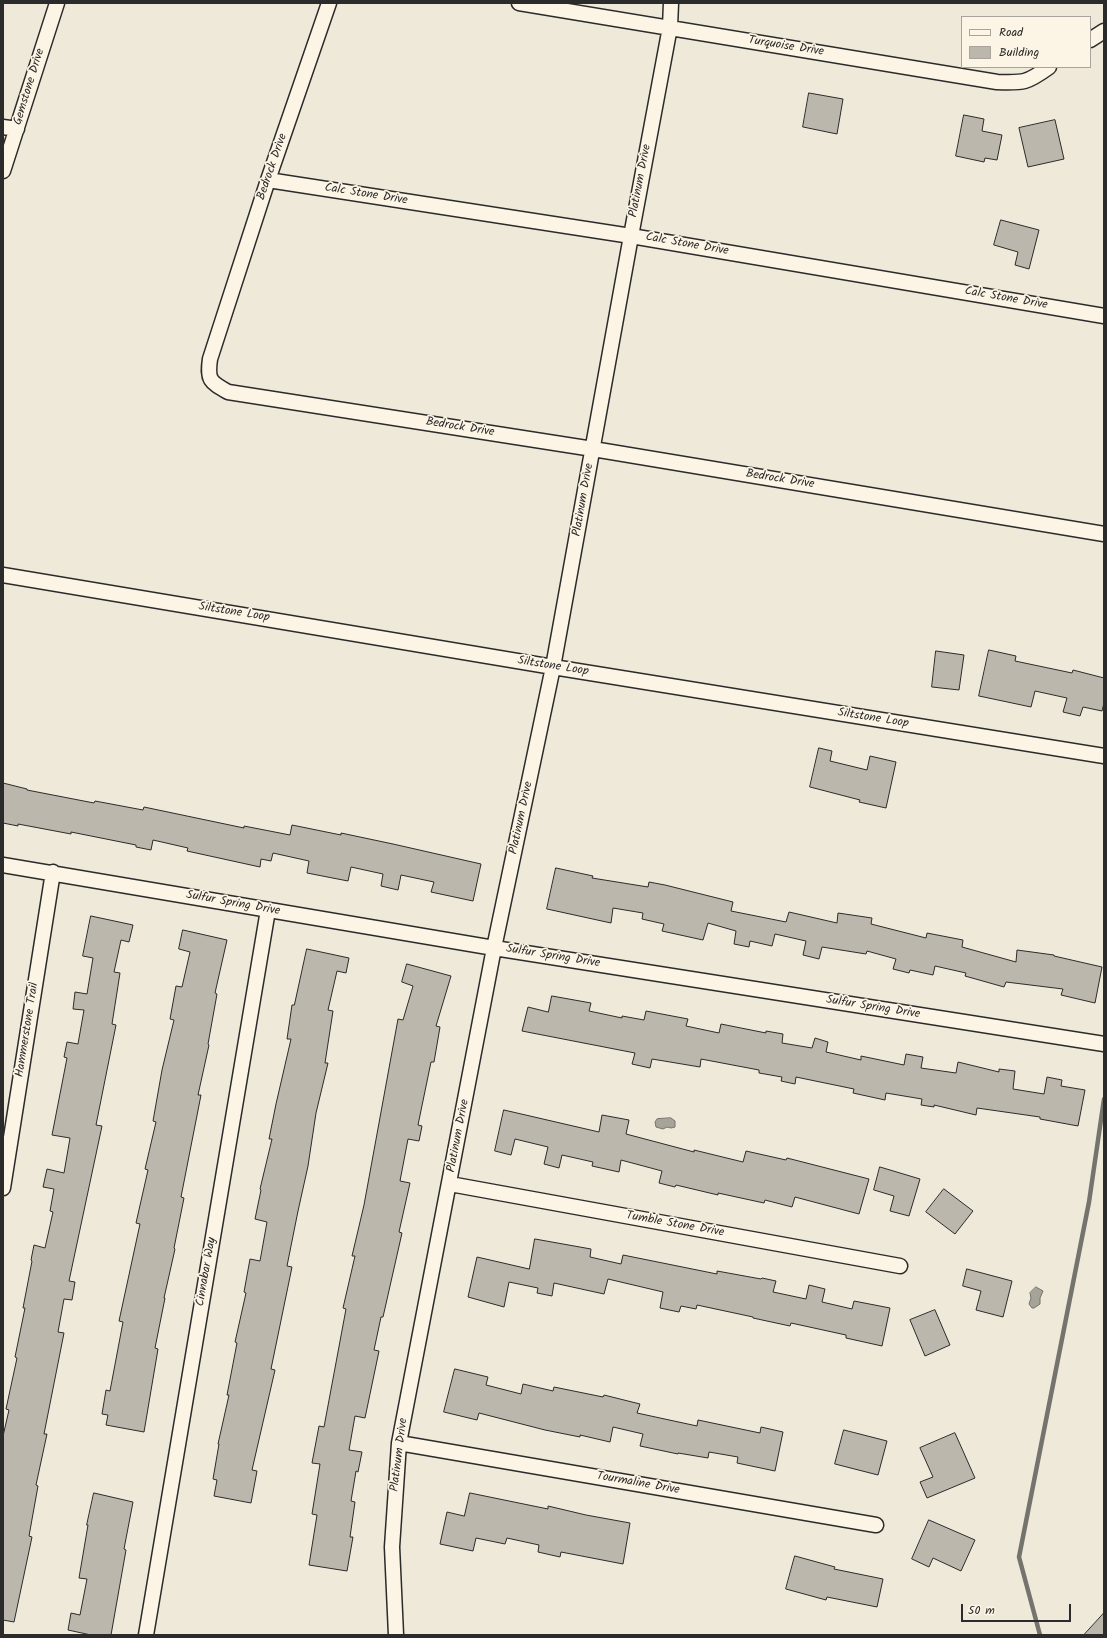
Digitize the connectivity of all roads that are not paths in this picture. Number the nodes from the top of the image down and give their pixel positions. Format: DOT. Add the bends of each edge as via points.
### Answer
graph roads {
  1 [pos="57,3"];
  2 [pos="329,3"];
  3 [pos="519,3"];
  4 [pos="671,3"];
  5 [pos="670,27"];
  6 [pos="1104,31"];
  7 [pos="1091,39"];
  8 [pos="1048,68"];
  9 [pos="3,127"];
  10 [pos="17,129"];
  11 [pos="3,171"];
  12 [pos="268,180"];
  13 [pos="631,236"];
  14 [pos="1104,316"];
  15 [pos="593,449"];
  16 [pos="1104,534"];
  17 [pos="3,575"];
  18 [pos="553,667"];
  19 [pos="1104,756"];
  20 [pos="3,865"];
  21 [pos="53,872"];
  22 [pos="268,910"];
  23 [pos="494,948"];
  24 [pos="1104,1044"];
  25 [pos="450,1184"];
  26 [pos="3,1188"];
  27 [pos="900,1266"];
  28 [pos="399,1443"];
  29 [pos="876,1525"];
  30 [pos="146,1635"];
  31 [pos="396,1635"];
  1 -- 10 [label="street, Gemstone Drive"];
  2 -- 12 [label="street, Bedrock Drive"];
  3 -- 5 [label="street, Turquoise Drive"];
  4 -- 5 [label="street, Platinum Drive"];
  5 -- 8 [label="street, Turquoise Drive" via="997,82 1020,83 1031,80"];
  5 -- 13 [label="street, Platinum Drive"];
  6 -- 7 [label="street"];
  9 -- 10 [label="street"];
  10 -- 11 [label="street, Gemstone Drive"];
  12 -- 13 [label="street, Calc Stone Drive"];
  12 -- 15 [label="street, Bedrock Drive" via="210,359 208,373 213,384 228,392"];
  13 -- 14 [label="street, Calc Stone Drive"];
  13 -- 15 [label="street, Platinum Drive"];
  15 -- 16 [label="street, Bedrock Drive"];
  15 -- 18 [label="street, Platinum Drive"];
  17 -- 18 [label="street, Siltstone Loop"];
  18 -- 19 [label="street, Siltstone Loop"];
  18 -- 23 [label="street, Platinum Drive"];
  20 -- 21 [label="street, Sulfur Spring Drive"];
  21 -- 22 [label="street, Sulfur Spring Drive"];
  21 -- 26 [label="street, Hammerstone Trail"];
  22 -- 23 [label="street, Sulfur Spring Drive"];
  22 -- 30 [label="street, Cinnabar Way"];
  23 -- 24 [label="street, Sulfur Spring Drive"];
  23 -- 25 [label="street, Platinum Drive"];
  25 -- 27 [label="street, Tumble Stone Drive"];
  25 -- 28 [label="street, Platinum Drive"];
  28 -- 29 [label="street, Tourmaline Drive"];
  28 -- 31 [label="street, Platinum Drive" via="392,1547"];
}
